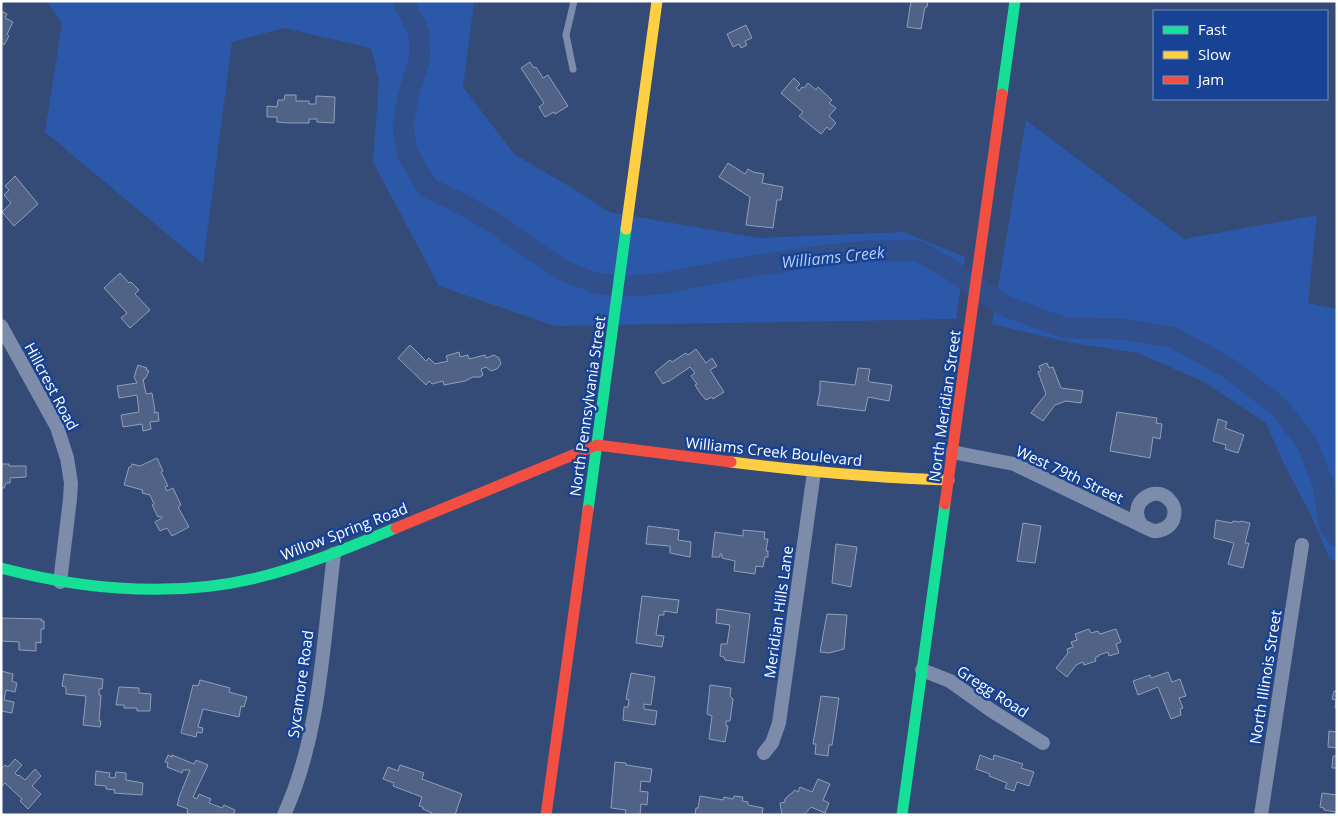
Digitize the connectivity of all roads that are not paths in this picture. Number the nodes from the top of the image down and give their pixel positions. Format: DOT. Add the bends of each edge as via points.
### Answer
graph roads {
  1 [pos="574,1"];
  2 [pos="657,1"];
  3 [pos="1015,1"];
  4 [pos="573,69"];
  5 [pos="1,326"];
  6 [pos="597,445"];
  7 [pos="952,452"];
  8 [pos="814,472"];
  9 [pos="949,480"];
  10 [pos="1142,526"];
  11 [pos="1302,544"];
  12 [pos="334,554"];
  13 [pos="1,568"];
  14 [pos="60,582"];
  15 [pos="922,670"];
  16 [pos="1043,743"];
  17 [pos="764,753"];
  18 [pos="284,815"];
  19 [pos="546,815"];
  20 [pos="902,815"];
  21 [pos="1261,815"];
  1 -- 4 [label="lane" via="566,35"];
  2 -- 6 [label="street, North Pennsylvania Street"];
  3 -- 7 [label="street, North Meridian Street"];
  5 -- 14 [label="street, Hillcrest Road" via="57,427 68,458 70,499"];
  6 -- 8 [label="street, Williams Creek Boulevard"];
  6 -- 12 [label="street, Willow Spring Road"];
  6 -- 19 [label="street, North Pennsylvania Street"];
  7 -- 9 [label="street, North Meridian Street"];
  7 -- 10 [label="street, West 79th Street" via="1014,464"];
  8 -- 9 [label="street, Williams Creek Boulevard"];
  8 -- 17 [label="street, Meridian Hills Lane" via="779,723 776,736"];
  9 -- 15 [label="street, North Meridian Street"];
  11 -- 21 [label="street, North Illinois Street"];
  12 -- 14 [label="street, Willow Spring Road" via="258,578 197,588 151,590 85,587"];
  12 -- 18 [label="street, Sycamore Road" via="315,716 307,752"];
  13 -- 14 [label="street, Willow Spring Road"];
  15 -- 16 [label="street, Gregg Road" via="950,681"];
  15 -- 20 [label="street, North Meridian Street"];
}
